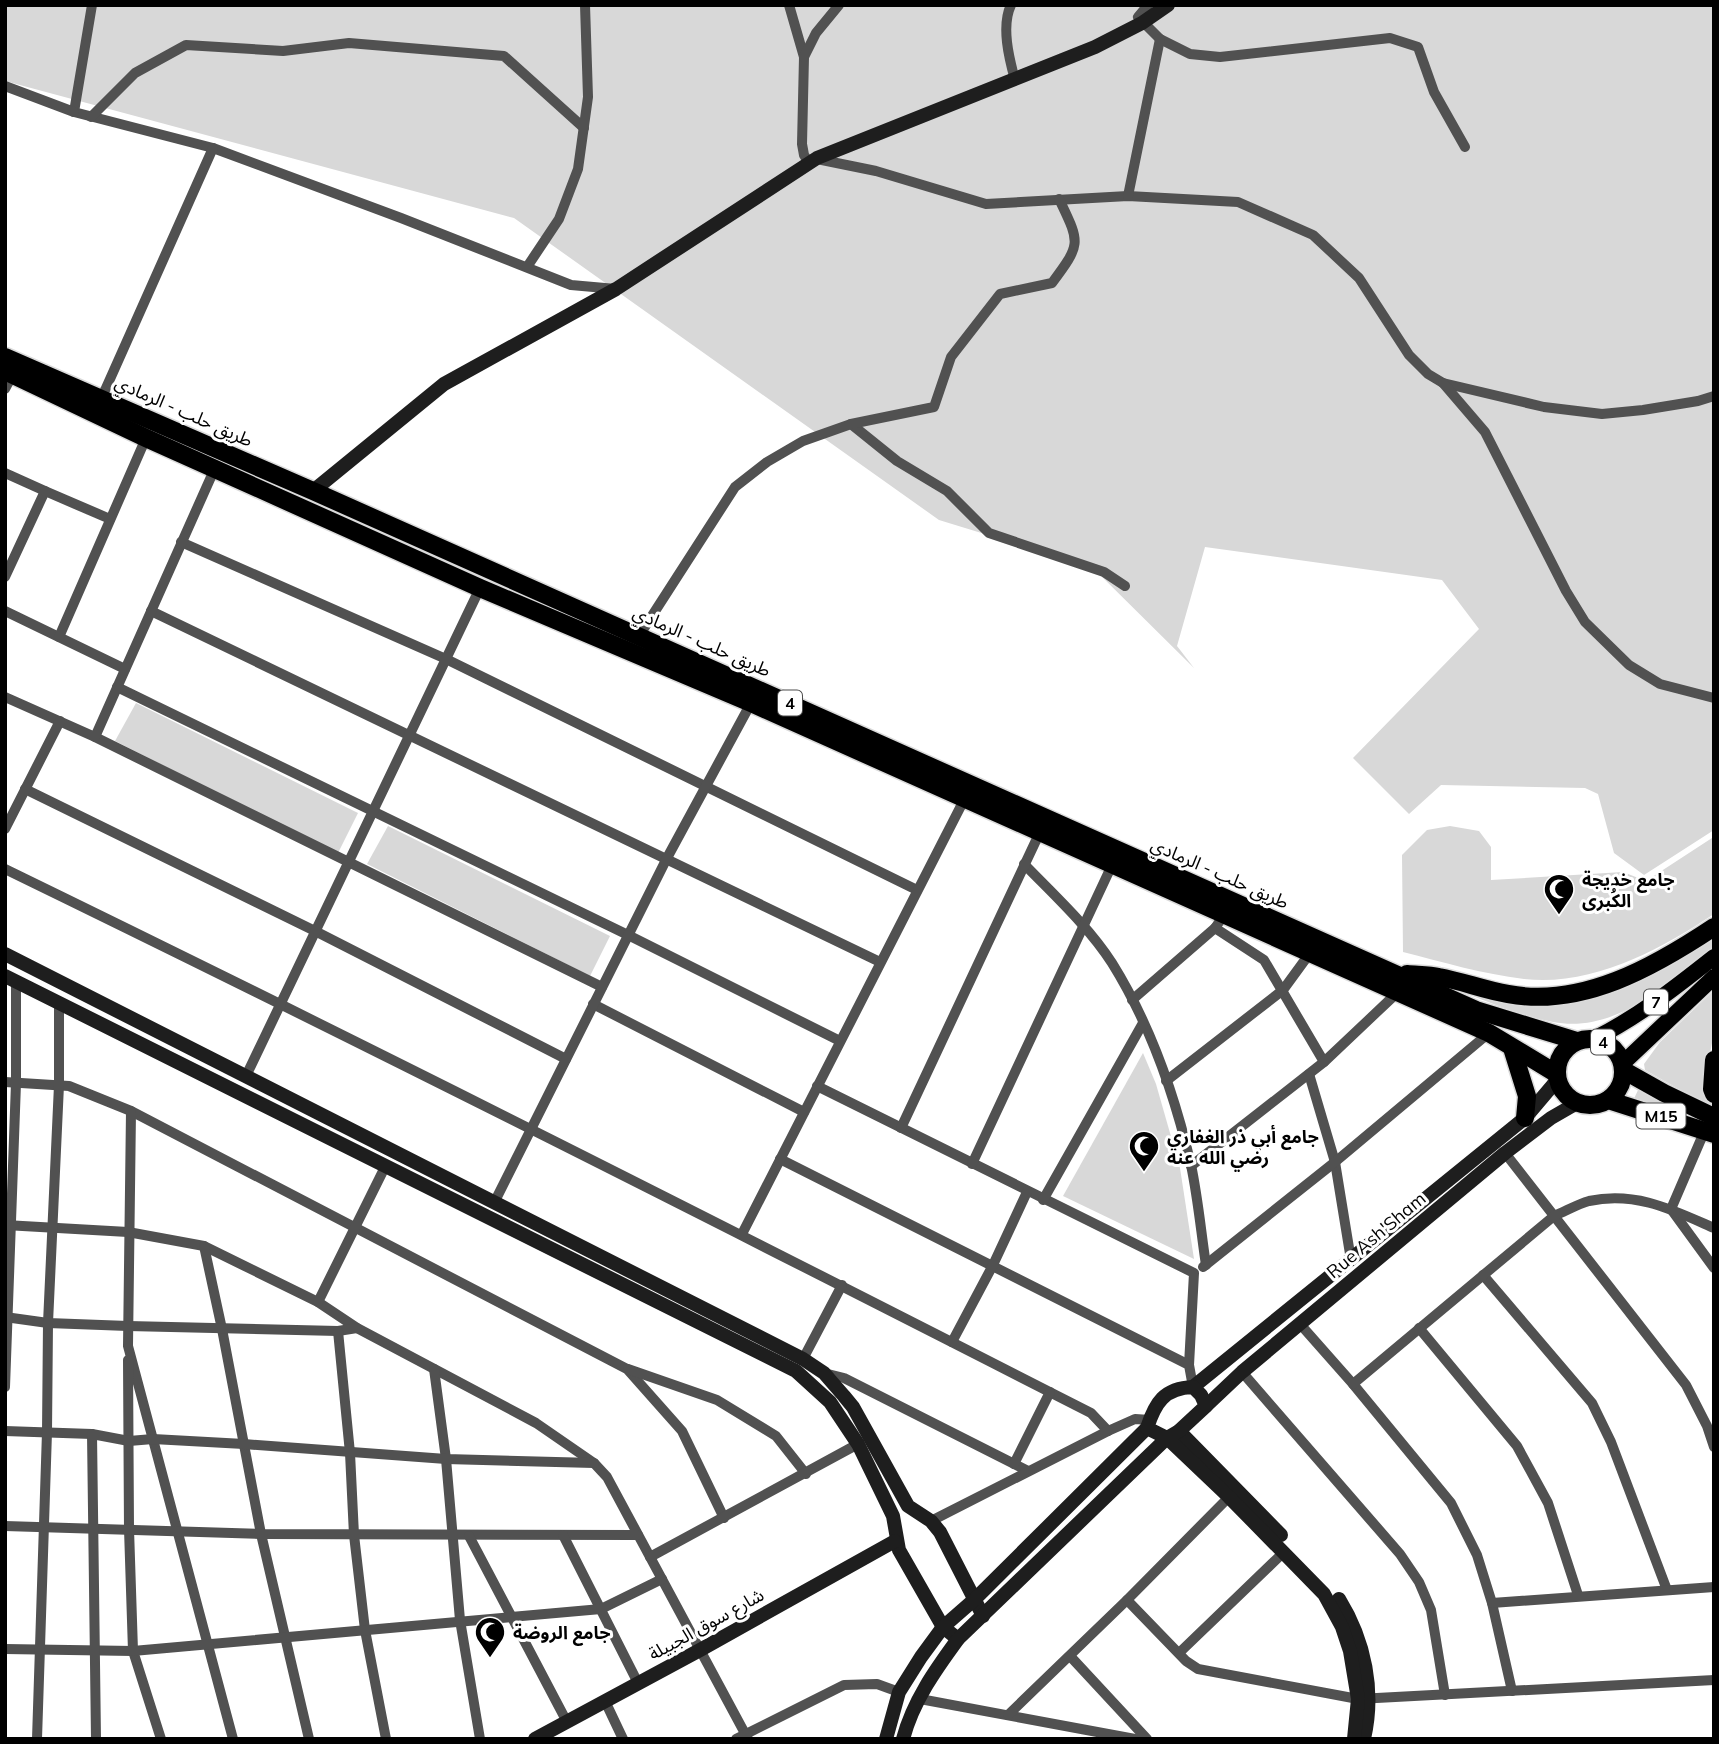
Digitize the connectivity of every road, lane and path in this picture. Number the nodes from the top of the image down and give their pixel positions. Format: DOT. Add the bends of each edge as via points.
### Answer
graph roads {
  1 [pos="92,5"];
  2 [pos="585,5"];
  3 [pos="789,5"];
  4 [pos="839,5"];
  5 [pos="1011,5"];
  6 [pos="1147,5"];
  7 [pos="1168,5"];
  8 [pos="1142,23"];
  9 [pos="1160,39"];
  10 [pos="804,57"];
  11 [pos="1016,80"];
  12 [pos="5,86"];
  13 [pos="74,112"];
  14 [pos="91,117"];
  15 [pos="584,128"];
  16 [pos="213,148"];
  17 [pos="1465,148"];
  18 [pos="813,161"];
  19 [pos="1128,196"];
  20 [pos="1059,199"];
  21 [pos="527,267"];
  22 [pos="616,289"];
  23 [pos="7,373"];
  24 [pos="1443,383"];
  25 [pos="1714,396"];
  26 [pos="102,397"];
  27 [pos="851,424"];
  28 [pos="146,438"];
  29 [pos="215,468"];
  30 [pos="5,473"];
  31 [pos="45,491"];
  32 [pos="313,491"];
  33 [pos="110,520"];
  34 [pos="181,542"];
  35 [pos="5,577"];
  36 [pos="1125,586"];
  37 [pos="480,588"];
  38 [pos="5,611"];
  39 [pos="151,611"];
  40 [pos="639,636"];
  41 [pos="59,637"];
  42 [pos="446,660"];
  43 [pos="125,669"];
  44 [pos="117,687"];
  45 [pos="5,696"];
  46 [pos="1714,698"];
  47 [pos="751,703"];
  48 [pos="60,721"];
  49 [pos="410,734"];
  50 [pos="95,737"];
  51 [pos="706,786"];
  52 [pos="26,789"];
  53 [pos="965,799"];
  54 [pos="373,810"];
  55 [pos="5,829"];
  56 [pos="1040,832"];
  57 [pos="667,858"];
  58 [pos="348,862"];
  59 [pos="1024,864"];
  60 [pos="1112,865"];
  61 [pos="5,869"];
  62 [pos="917,890"];
  63 [pos="1220,921"];
  64 [pos="1085,926"];
  65 [pos="1714,928"];
  66 [pos="315,931"];
  67 [pos="628,935"];
  68 [pos="1310,953"];
  69 [pos="5,954"];
  70 [pos="1714,957"];
  71 [pos="880,962"];
  72 [pos="1392,972"];
  73 [pos="1714,977"];
  74 [pos="11,979"];
  75 [pos="602,987"];
  76 [pos="1283,990"];
  77 [pos="1398,992"];
  78 [pos="1132,1000"];
  79 [pos="59,1003"];
  80 [pos="281,1003"];
  81 [pos="593,1004"];
  82 [pos="1143,1023"];
  83 [pos="1489,1033"];
  84 [pos="1586,1040"];
  85 [pos="840,1041"];
  86 [pos="1512,1048"];
  87 [pos="566,1059"];
  88 [pos="1714,1060"];
  89 [pos="1324,1062"];
  90 [pos="1623,1067"];
  91 [pos="1309,1074"];
  92 [pos="246,1076"];
  93 [pos="1557,1077"];
  94 [pos="1166,1081"];
  95 [pos="11,1083"];
  96 [pos="59,1085"];
  97 [pos="817,1086"];
  98 [pos="1714,1094"];
  99 [pos="1608,1100"];
  100 [pos="1577,1103"];
  101 [pos="131,1111"];
  102 [pos="804,1112"];
  103 [pos="1525,1118"];
  104 [pos="1711,1127"];
  105 [pos="901,1128"];
  106 [pos="531,1129"];
  107 [pos="1505,1153"];
  108 [pos="780,1159"];
  109 [pos="1335,1162"];
  110 [pos="972,1164"];
  111 [pos="1191,1166"];
  112 [pos="385,1167"];
  113 [pos="1027,1192"];
  114 [pos="1043,1200"];
  115 [pos="494,1203"];
  116 [pos="1671,1209"];
  117 [pos="1555,1216"];
  118 [pos="8,1225"];
  119 [pos="54,1227"];
  120 [pos="355,1227"];
  121 [pos="1714,1228"];
  122 [pos="128,1232"];
  123 [pos="741,1234"];
  124 [pos="204,1245"];
  125 [pos="1351,1260"];
  126 [pos="993,1265"];
  127 [pos="1206,1265"];
  128 [pos="1714,1268"];
  129 [pos="1194,1273"];
  130 [pos="1483,1275"];
  131 [pos="842,1286"];
  132 [pos="318,1302"];
  133 [pos="7,1317"];
  134 [pos="48,1322"];
  135 [pos="1300,1324"];
  136 [pos="128,1326"];
  137 [pos="357,1328"];
  138 [pos="1419,1328"];
  139 [pos="222,1329"];
  140 [pos="338,1331"];
  141 [pos="952,1342"];
  142 [pos="128,1346"];
  143 [pos="803,1359"];
  144 [pos="1189,1365"];
  145 [pos="435,1369"];
  146 [pos="627,1369"];
  147 [pos="1242,1372"];
  148 [pos="824,1373"];
  149 [pos="1353,1384"];
  150 [pos="5,1387"];
  151 [pos="1193,1387"];
  152 [pos="1050,1392"];
  153 [pos="1206,1406"];
  154 [pos="1148,1424"];
  155 [pos="5,1431"];
  156 [pos="1108,1431"];
  157 [pos="47,1432"];
  158 [pos="92,1434"];
  159 [pos="1173,1435"];
  160 [pos="153,1440"];
  161 [pos="129,1441"];
  162 [pos="244,1444"];
  163 [pos="858,1444"];
  164 [pos="1714,1447"];
  165 [pos="350,1452"];
  166 [pos="446,1459"];
  167 [pos="594,1463"];
  168 [pos="1014,1464"];
  169 [pos="1028,1471"];
  170 [pos="806,1474"];
  171 [pos="1229,1497"];
  172 [pos="724,1518"];
  173 [pos="925,1518"];
  174 [pos="5,1526"];
  175 [pos="44,1526"];
  176 [pos="92,1528"];
  177 [pos="129,1529"];
  178 [pos="178,1530"];
  179 [pos="261,1534"];
  180 [pos="354,1535"];
  181 [pos="563,1535"];
  182 [pos="638,1535"];
  183 [pos="895,1535"];
  184 [pos="453,1536"];
  185 [pos="469,1536"];
  186 [pos="1284,1552"];
  187 [pos="650,1557"];
  188 [pos="662,1578"];
  189 [pos="1714,1587"];
  190 [pos="1667,1590"];
  191 [pos="1578,1595"];
  192 [pos="975,1599"];
  193 [pos="1127,1600"];
  194 [pos="1492,1603"];
  195 [pos="601,1609"];
  196 [pos="510,1615"];
  197 [pos="983,1616"];
  198 [pos="460,1620"];
  199 [pos="943,1627"];
  200 [pos="365,1630"];
  201 [pos="286,1637"];
  202 [pos="958,1639"];
  203 [pos="209,1644"];
  204 [pos="5,1649"];
  205 [pos="41,1650"];
  206 [pos="699,1650"];
  207 [pos="94,1651"];
  208 [pos="134,1651"];
  209 [pos="1179,1653"];
  210 [pos="1070,1656"];
  211 [pos="1714,1680"];
  212 [pos="638,1684"];
  213 [pos="1512,1691"];
  214 [pos="899,1692"];
  215 [pos="1445,1695"];
  216 [pos="920,1699"];
  217 [pos="1364,1699"];
  218 [pos="606,1701"];
  219 [pos="1008,1715"];
  220 [pos="567,1721"];
  221 [pos="743,1737"];
  222 [pos="37,1739"];
  223 [pos="96,1739"];
  224 [pos="161,1739"];
  225 [pos="233,1739"];
  226 [pos="309,1739"];
  227 [pos="386,1739"];
  228 [pos="480,1739"];
  229 [pos="535,1739"];
  230 [pos="623,1739"];
  231 [pos="886,1739"];
  232 [pos="903,1739"];
  233 [pos="1135,1739"];
  234 [pos="1147,1739"];
  235 [pos="1354,1739"];
  236 [pos="1364,1739"];
  1 -- 13 [label="street"];
  2 -- 15 [label="street" via="588,97"];
  3 -- 10 [label="street"];
  4 -- 10 [label="street"];
  5 -- 11 [label="street" via="1005,17"];
  6 -- 8 [label="street" via="1138,17"];
  7 -- 8 [label="street"];
  8 -- 9 [label="street"];
  8 -- 11 [label="street"];
  9 -- 17 [label="street" via="1190,54 1220,57 1390,38 1418,47 1434,92"];
  9 -- 19 [label="street"];
  10 -- 18 [label="street" via="802,144 804,155"];
  11 -- 18 [label="street"];
  12 -- 13 [label="street"];
  13 -- 14 [label="street"];
  14 -- 15 [label="street" via="135,73 186,45 283,51 349,43 504,56"];
  14 -- 16 [label="street"];
  15 -- 21 [label="street" via="578,169 559,219"];
  16 -- 21 [label="street"];
  16 -- 26 [label="street"];
  18 -- 20 [label="street" via="876,171 986,204"];
  18 -- 22 [label="street"];
  19 -- 20 [label="street"];
  19 -- 24 [label="street" via="1238,202 1313,235 1359,278 1409,355"];
  20 -- 27 [label="street" via="1074,232 1074,253 1052,282 1000,294 951,357 934,407"];
  21 -- 22 [label="street" via="571,285"];
  22 -- 32 [label="street" via="444,384"];
  23 -- 26 [label="highway, طريق حلب - الرمادي / 4"];
  23 -- 28 [label="highway, طريق حلب - الرمادي / 4"];
  24 -- 25 [label="street" via="1544,407 1602,414"];
  24 -- 46 [label="street" via="1485,432 1585,622 1629,665 1660,684"];
  26 -- 32 [label="highway, طريق حلب - الرمادي / 4"];
  27 -- 36 [label="street" via="897,461 947,491 989,533 1104,572"];
  27 -- 40 [label="street" via="803,442 735,487"];
  28 -- 29 [label="highway, طريق حلب - الرمادي / 4"];
  28 -- 33 [label="street"];
  29 -- 34 [label="street"];
  29 -- 37 [label="highway, طريق حلب - الرمادي / 4"];
  30 -- 31 [label="street"];
  31 -- 33 [label="street"];
  31 -- 35 [label="street"];
  32 -- 40 [label="highway, طريق حلب - الرمادي / 4"];
  33 -- 41 [label="street"];
  34 -- 39 [label="street"];
  34 -- 42 [label="street"];
  37 -- 42 [label="street"];
  37 -- 47 [label="highway, طريق حلب - الرمادي / 4"];
  38 -- 41 [label="street"];
  39 -- 43 [label="street"];
  39 -- 49 [label="street"];
  40 -- 72 [label="highway, طريق حلب - الرمادي / 4"];
  41 -- 43 [label="street"];
  42 -- 49 [label="street"];
  42 -- 51 [label="street"];
  43 -- 44 [label="street"];
  44 -- 50 [label="street"];
  44 -- 54 [label="street"];
  45 -- 48 [label="street"];
  47 -- 51 [label="street"];
  47 -- 53 [label="highway, طريق حلب - الرمادي / 4"];
  48 -- 50 [label="street"];
  48 -- 52 [label="street"];
  49 -- 54 [label="street"];
  49 -- 57 [label="street"];
  50 -- 58 [label="street"];
  51 -- 57 [label="street"];
  51 -- 62 [label="street"];
  52 -- 55 [label="street"];
  52 -- 66 [label="street"];
  53 -- 56 [label="highway, طريق حلب - الرمادي / 4"];
  53 -- 62 [label="street"];
  54 -- 58 [label="street"];
  54 -- 67 [label="street"];
  56 -- 59 [label="street"];
  56 -- 60 [label="highway, طريق حلب - الرمادي / 4"];
  57 -- 67 [label="street"];
  57 -- 71 [label="street"];
  58 -- 66 [label="street"];
  58 -- 75 [label="street"];
  59 -- 64 [label="street"];
  59 -- 105 [label="street"];
  60 -- 63 [label="highway, طريق حلب - الرمادي / 4"];
  60 -- 64 [label="street"];
  61 -- 80 [label="street"];
  62 -- 71 [label="street"];
  63 -- 68 [label="highway, طريق حلب - الرمادي / 4"];
  63 -- 76 [label="street" via="1264,960"];
  63 -- 78 [label="street"];
  64 -- 78 [label="street"];
  64 -- 110 [label="street"];
  65 -- 72 [label="highway" via="1635,974 1593,989 1546,997 1509,995 1439,977"];
  66 -- 80 [label="street"];
  66 -- 87 [label="street"];
  67 -- 75 [label="street"];
  67 -- 85 [label="street"];
  68 -- 76 [label="street"];
  68 -- 77 [label="highway, طريق حلب - الرمادي / 4"];
  69 -- 92 [label="street"];
  70 -- 84 [label="main road, 7" via="1621,1025"];
  71 -- 85 [label="street"];
  72 -- 84 [label="highway, طريق حلب - الرمادي / 4" via="1476,1010"];
  73 -- 90 [label="main road, 7"];
  74 -- 79 [label="street"];
  74 -- 95 [label="street"];
  75 -- 81 [label="street"];
  76 -- 89 [label="street"];
  76 -- 94 [label="street"];
  77 -- 83 [label="highway, طريق حلب - الرمادي / 4"];
  77 -- 89 [label="street"];
  78 -- 82 [label="street"];
  79 -- 96 [label="street"];
  79 -- 112 [label="street"];
  80 -- 92 [label="street"];
  80 -- 106 [label="street"];
  81 -- 87 [label="street"];
  81 -- 102 [label="street"];
  82 -- 94 [label="street"];
  82 -- 114 [label="street"];
  83 -- 86 [label="highway, طريق حلب - الرمادي / 4"];
  83 -- 109 [label="street"];
  84 -- 90 [label="highway, 4" via="1612,1047"];
  84 -- 93 [label="highway, 4" via="1562,1055"];
  85 -- 97 [label="street"];
  86 -- 93 [label="highway, طريق حلب - الرمادي / 4"];
  86 -- 103 [label="highway" via="1527,1096"];
  87 -- 106 [label="street"];
  88 -- 98 [label="highway"];
  89 -- 91 [label="street"];
  90 -- 99 [label="highway, 4" via="1622,1082"];
  90 -- 104 [label="highway, M15"];
  91 -- 109 [label="street"];
  91 -- 111 [label="street"];
  92 -- 115 [label="street"];
  93 -- 100 [label="highway, 4" via="1561,1089"];
  93 -- 103 [label="street, Rue Ash'Sham"];
  94 -- 111 [label="street"];
  95 -- 96 [label="street"];
  95 -- 118 [label="street"];
  96 -- 101 [label="street"];
  96 -- 119 [label="street"];
  97 -- 102 [label="street"];
  97 -- 105 [label="street"];
  99 -- 100 [label="highway"];
  99 -- 104 [label="highway, M15"];
  100 -- 107 [label="street, Rue Ash'Sham"];
  101 -- 120 [label="street"];
  101 -- 122 [label="street"];
  102 -- 108 [label="street"];
  103 -- 125 [label="street, Rue Ash'Sham"];
  104 -- 116 [label="street"];
  105 -- 110 [label="street"];
  106 -- 115 [label="street"];
  106 -- 123 [label="street"];
  107 -- 117 [label="street"];
  107 -- 135 [label="street, Rue Ash'Sham"];
  108 -- 123 [label="street"];
  108 -- 126 [label="street"];
  109 -- 125 [label="street"];
  109 -- 127 [label="street"];
  110 -- 113 [label="street"];
  111 -- 127 [label="street"];
  112 -- 120 [label="street"];
  112 -- 163 [label="street" via="796,1371 830,1402"];
  113 -- 114 [label="street"];
  113 -- 126 [label="street"];
  114 -- 129 [label="street"];
  115 -- 143 [label="street"];
  116 -- 117 [label="street" via="1628,1197 1588,1201"];
  116 -- 121 [label="street"];
  116 -- 128 [label="street"];
  117 -- 130 [label="street"];
  117 -- 164 [label="street" via="1686,1385"];
  118 -- 119 [label="street"];
  118 -- 133 [label="street"];
  119 -- 122 [label="street"];
  119 -- 134 [label="street"];
  120 -- 132 [label="street"];
  120 -- 146 [label="street"];
  122 -- 124 [label="street"];
  122 -- 136 [label="street"];
  123 -- 131 [label="street"];
  124 -- 132 [label="street"];
  124 -- 139 [label="street"];
  125 -- 151 [label="street, Rue Ash'Sham"];
  126 -- 141 [label="street"];
  126 -- 144 [label="street"];
  127 -- 129 [label="street"];
  129 -- 144 [label="street"];
  130 -- 138 [label="street"];
  130 -- 190 [label="street" via="1592,1403"];
  131 -- 141 [label="street"];
  131 -- 143 [label="street"];
  132 -- 137 [label="street"];
  133 -- 134 [label="street"];
  133 -- 150 [label="street"];
  134 -- 136 [label="street"];
  134 -- 157 [label="street"];
  135 -- 147 [label="street, Rue Ash'Sham"];
  135 -- 149 [label="street"];
  136 -- 139 [label="street"];
  136 -- 142 [label="street"];
  137 -- 140 [label="street"];
  137 -- 145 [label="street"];
  138 -- 149 [label="street"];
  138 -- 191 [label="street" via="1517,1446 1548,1503"];
  139 -- 140 [label="street"];
  139 -- 162 [label="street"];
  140 -- 165 [label="street"];
  141 -- 152 [label="street"];
  142 -- 160 [label="street"];
  142 -- 161 [label="street"];
  143 -- 148 [label="street"];
  144 -- 151 [label="street"];
  145 -- 166 [label="street"];
  145 -- 167 [label="street" via="536,1423"];
  146 -- 170 [label="street" via="717,1400 776,1436"];
  146 -- 172 [label="street" via="682,1431"];
  147 -- 153 [label="street, Rue Ash'Sham"];
  147 -- 215 [label="street" via="1400,1554 1419,1582 1431,1610"];
  148 -- 168 [label="street" via="844,1378"];
  148 -- 173 [label="street" via="853,1406 908,1506"];
  149 -- 194 [label="street" via="1451,1503"];
  151 -- 153 [label="street"];
  151 -- 154 [label="street, Rue Ash'Sham" via="1174,1391 1160,1401"];
  152 -- 156 [label="street" via="1091,1413"];
  152 -- 168 [label="street"];
  153 -- 159 [label="street, Rue Ash'Sham"];
  154 -- 156 [label="street" via="1135,1419"];
  154 -- 159 [label="street"];
  154 -- 192 [label="street"];
  155 -- 157 [label="street"];
  156 -- 169 [label="street"];
  157 -- 158 [label="street"];
  157 -- 175 [label="street"];
  158 -- 161 [label="street"];
  158 -- 176 [label="street"];
  159 -- 171 [label="street"];
  159 -- 197 [label="street"];
  159 -- 217 [label="street" via="1333,1590 1354,1629 1365,1665"];
  160 -- 161 [label="street"];
  160 -- 162 [label="street"];
  160 -- 178 [label="street"];
  161 -- 177 [label="street"];
  162 -- 165 [label="street"];
  162 -- 179 [label="street"];
  163 -- 170 [label="street"];
  163 -- 183 [label="street" via="892,1516"];
  165 -- 166 [label="street"];
  165 -- 180 [label="street"];
  166 -- 167 [label="street"];
  166 -- 184 [label="street"];
  167 -- 182 [label="street" via="607,1477"];
  168 -- 169 [label="street"];
  169 -- 173 [label="street"];
  170 -- 172 [label="street"];
  171 -- 186 [label="street"];
  171 -- 193 [label="street"];
  172 -- 187 [label="street"];
  173 -- 183 [label="street, شارع سوق الجبيلة"];
  173 -- 192 [label="street" via="940,1532"];
  174 -- 175 [label="street"];
  175 -- 176 [label="street"];
  175 -- 205 [label="street"];
  176 -- 177 [label="street"];
  176 -- 207 [label="street"];
  177 -- 178 [label="street"];
  177 -- 208 [label="street"];
  178 -- 179 [label="street"];
  178 -- 203 [label="street"];
  179 -- 180 [label="street"];
  179 -- 201 [label="street"];
  180 -- 184 [label="street"];
  180 -- 200 [label="street"];
  181 -- 182 [label="street"];
  181 -- 185 [label="street"];
  181 -- 195 [label="street"];
  182 -- 187 [label="street"];
  183 -- 199 [label="street"];
  183 -- 206 [label="street, شارع سوق الجبيلة"];
  184 -- 185 [label="street"];
  184 -- 198 [label="street"];
  185 -- 196 [label="street"];
  186 -- 209 [label="street"];
  186 -- 217 [label="street" via="1316,1584 1337,1615"];
  187 -- 188 [label="street"];
  188 -- 195 [label="street"];
  188 -- 206 [label="street"];
  189 -- 190 [label="street"];
  190 -- 191 [label="street"];
  191 -- 194 [label="street"];
  192 -- 197 [label="street"];
  192 -- 199 [label="street"];
  193 -- 209 [label="street"];
  193 -- 210 [label="street"];
  194 -- 213 [label="street"];
  195 -- 196 [label="street"];
  195 -- 212 [label="street"];
  196 -- 198 [label="street"];
  196 -- 220 [label="street"];
  197 -- 202 [label="street"];
  198 -- 200 [label="street"];
  198 -- 228 [label="street"];
  199 -- 202 [label="street"];
  199 -- 214 [label="street"];
  200 -- 201 [label="street"];
  200 -- 227 [label="street"];
  201 -- 203 [label="street"];
  201 -- 226 [label="street"];
  202 -- 216 [label="street"];
  203 -- 208 [label="street"];
  203 -- 225 [label="street"];
  204 -- 205 [label="street"];
  205 -- 207 [label="street"];
  205 -- 222 [label="street"];
  206 -- 212 [label="street, شارع سوق الجبيلة"];
  206 -- 221 [label="street"];
  207 -- 208 [label="street"];
  207 -- 223 [label="street"];
  208 -- 224 [label="street"];
  209 -- 217 [label="street" via="1205,1671"];
  210 -- 219 [label="street"];
  210 -- 234 [label="street"];
  211 -- 213 [label="street"];
  212 -- 218 [label="street, شارع سوق الجبيلة"];
  213 -- 215 [label="street"];
  214 -- 221 [label="street" via="877,1684 844,1685"];
  214 -- 231 [label="street"];
  215 -- 217 [label="street"];
  216 -- 219 [label="street"];
  216 -- 232 [label="street"];
  217 -- 235 [label="street"];
  217 -- 236 [label="street"];
  218 -- 220 [label="street, شارع سوق الجبيلة"];
  218 -- 230 [label="street"];
  219 -- 233 [label="street"];
  220 -- 229 [label="street, شارع سوق الجبيلة"];
}
